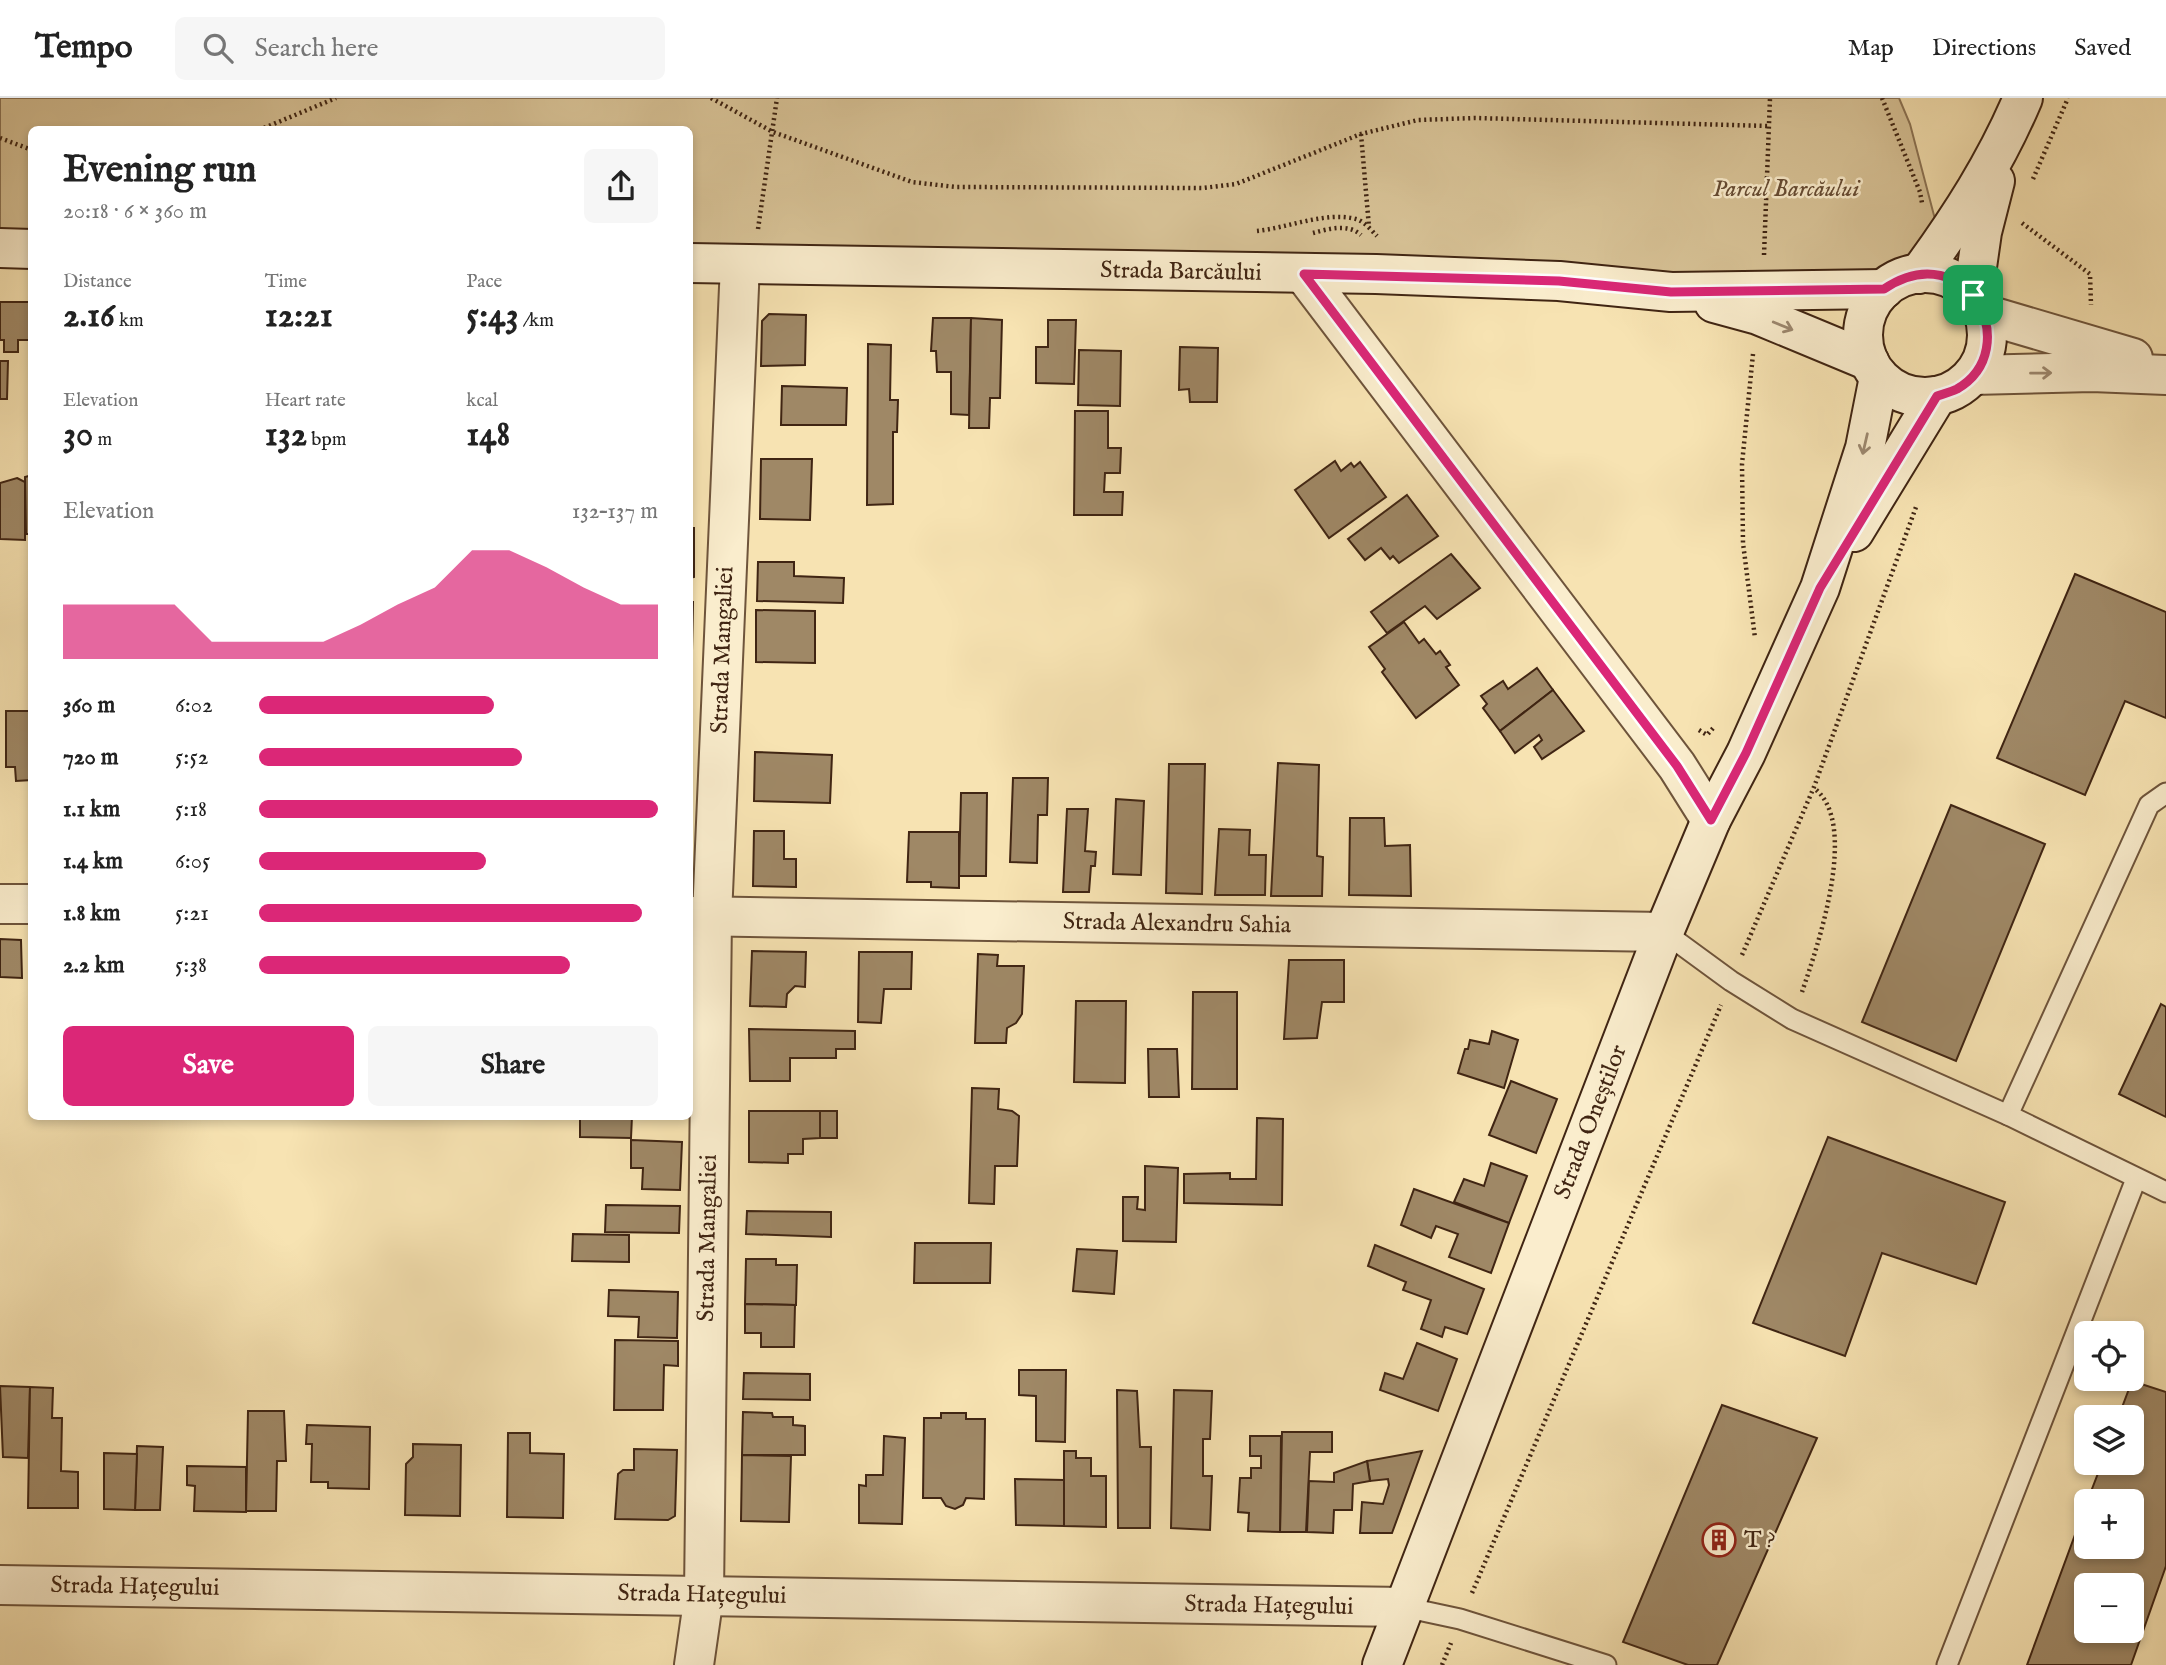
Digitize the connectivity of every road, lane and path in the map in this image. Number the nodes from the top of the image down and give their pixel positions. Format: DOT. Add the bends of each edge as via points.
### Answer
graph roads {
  1 [pos="336,98"];
  2 [pos="711,98"];
  3 [pos="777,98"];
  4 [pos="1769,98"];
  5 [pos="1882,98"];
  6 [pos="2024,98"];
  7 [pos="2068,98"];
  8 [pos="1768,125"];
  9 [pos="270,126"];
  10 [pos="773,132"];
  11 [pos="1361,134"];
  12 [pos="0,138"];
  13 [pos="2005,141"];
  14 [pos="28,148"];
  15 [pos="2032,183"];
  16 [pos="1923,214"];
  17 [pos="2016,219"];
  18 [pos="745,224"];
  19 [pos="759,224"];
  20 [pos="772,224"];
  21 [pos="1370,229"];
  22 [pos="1255,232"];
  23 [pos="1370,237"];
  24 [pos="1385,244"];
  25 [pos="0,248"];
  26 [pos="28,249"];
  27 [pos="749,250"];
  28 [pos="693,262"];
  29 [pos="1764,264"];
  30 [pos="1304,274"];
  31 [pos="1919,274"];
  32 [pos="1884,289"];
  33 [pos="1671,292"];
  34 [pos="1978,305"];
  35 [pos="1754,343"];
  36 [pos="2092,348"];
  37 [pos="2166,366"];
  38 [pos="1874,369"];
  39 [pos="1973,375"];
  40 [pos="2166,375"];
  41 [pos="1937,396"];
  42 [pos="1820,588"];
  43 [pos="1756,646"];
  44 [pos="1715,725"];
  45 [pos="1707,734"];
  46 [pos="1814,787"];
  47 [pos="2166,793"];
  48 [pos="1711,820"];
  49 [pos="0,904"];
  50 [pos="28,904"];
  51 [pos="701,916"];
  52 [pos="1664,932"];
  53 [pos="1792,1019"];
  54 [pos="2008,1115"];
  55 [pos="2136,1179"];
  56 [pos="2166,1192"];
  57 [pos="0,1585"];
  58 [pos="704,1595"];
  59 [pos="1404,1607"];
  60 [pos="694,1665"];
  61 [pos="1382,1665"];
  62 [pos="1606,1665"];
  63 [pos="1947,1665"];
  1 -- 9 [label="path"];
  2 -- 10 [label="path"];
  3 -- 10 [label="path"];
  4 -- 8 [label="path"];
  5 -- 16 [label="path" via="1920,192"];
  6 -- 13 [label="street"];
  7 -- 15 [label="path"];
  8 -- 11 [label="path" via="1475,118 1418,120"];
  8 -- 29 [label="path"];
  10 -- 11 [label="path" via="912,182 956,187 1176,188 1236,184"];
  10 -- 19 [label="path"];
  11 -- 21 [label="path"];
  12 -- 14 [label="path"];
  13 -- 31 [label="street" via="1956,224"];
  13 -- 34 [label="street" via="1982,232"];
  17 -- 36 [label="path" via="2090,274"];
  18 -- 19 [label="path"];
  19 -- 20 [label="path"];
  19 -- 27 [label="path"];
  21 -- 22 [label="path" via="1359,220 1339,219"];
  21 -- 23 [label="path"];
  21 -- 24 [label="path"];
  25 -- 26 [label="street"];
  27 -- 28 [label="street, Strada Barcăului"];
  27 -- 30 [label="street, Strada Barcăului"];
  27 -- 51 [label="street, Strada Mangaliei"];
  30 -- 33 [label="street, Strada Barcăului" via="1559,281"];
  30 -- 48 [label="street" via="1677,766"];
  31 -- 32 [label="street" via="1900,278"];
  31 -- 34 [label="street" via="1949,278"];
  32 -- 33 [label="street, Strada Barcăului"];
  32 -- 38 [label="street" via="1864,323 1864,342"];
  33 -- 38 [label="street, Strada Barcăului, one-way" via="1758,315"];
  34 -- 36 [label="street"];
  34 -- 39 [label="street" via="1988,335 1984,357"];
  35 -- 43 [label="path" via="1742,464 1743,543"];
  36 -- 37 [label="street"];
  38 -- 41 [label="street" via="1896,390 1916,397"];
  38 -- 42 [label="street, Strada Oneștilor, one-way" via="1865,448"];
  39 -- 40 [label="street, one-way"];
  39 -- 41 [label="street" via="1957,389"];
  41 -- 42 [label="street, Strada Oneștilor"];
  42 -- 48 [label="street, Strada Oneștilor"];
  44 -- 45 [label="path"];
  46 -- 53 [label="path" via="1828,802 1835,860 1813,960"];
  47 -- 54 [label="lane" via="2149,805"];
  48 -- 52 [label="street, Strada Oneștilor"];
  49 -- 50 [label="street"];
  51 -- 52 [label="street, Strada Alexandru Sahia"];
  51 -- 58 [label="street, Strada Mangaliei"];
  52 -- 53 [label="lane"];
  52 -- 59 [label="street, Strada Oneștilor"];
  53 -- 54 [label="lane"];
  54 -- 55 [label="lane"];
  55 -- 56 [label="lane"];
  55 -- 63 [label="lane"];
  57 -- 58 [label="street, Strada Hațegului"];
  58 -- 59 [label="street, Strada Hațegului"];
  58 -- 60 [label="street, Strada Mangaliei"];
  59 -- 61 [label="street, Strada Oneștilor"];
  59 -- 62 [label="lane" via="1460,1619"];
}
